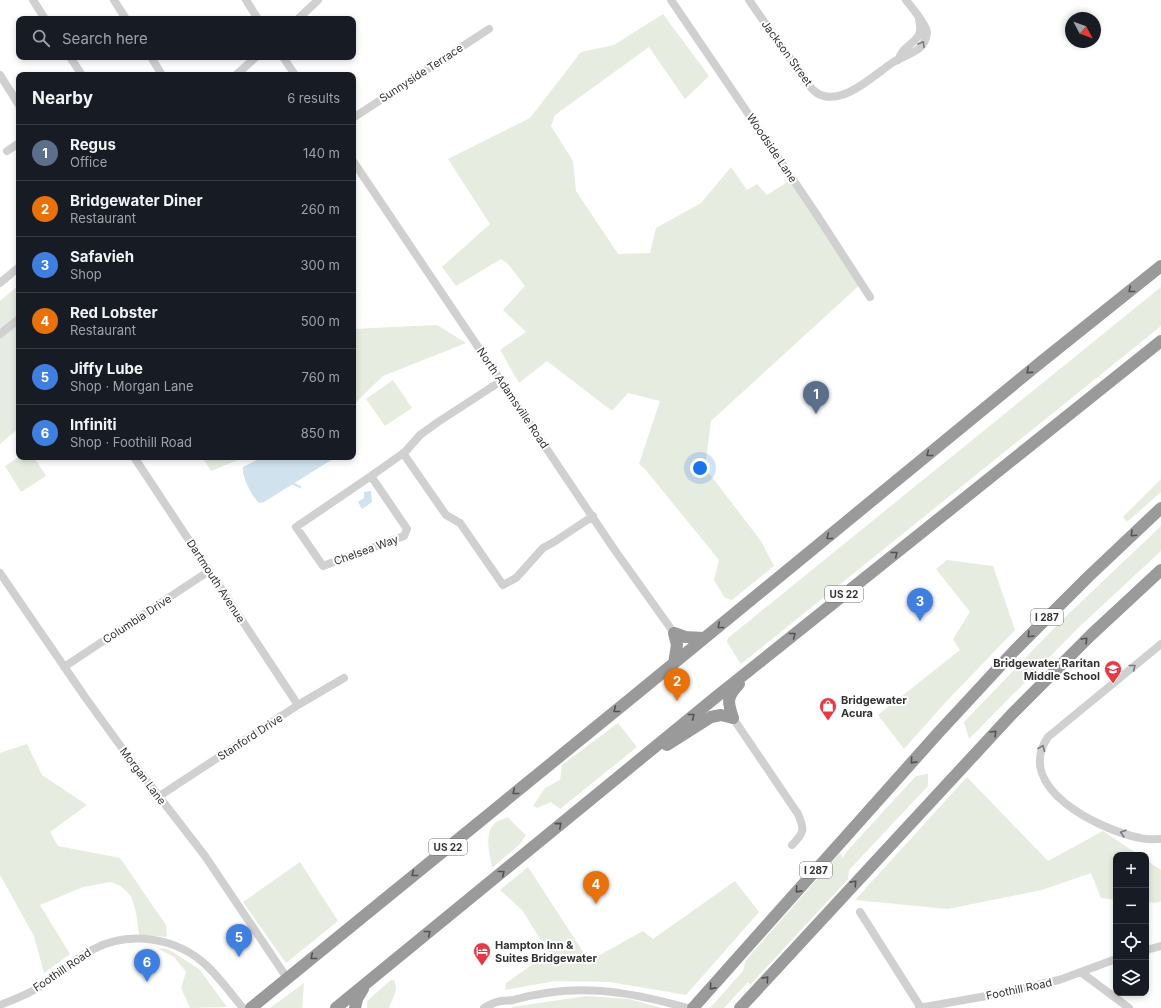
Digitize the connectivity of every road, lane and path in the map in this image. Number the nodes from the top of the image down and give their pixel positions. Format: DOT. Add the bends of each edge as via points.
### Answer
graph roads {
  1 [pos="33,0"];
  2 [pos="114,0"];
  3 [pos="246,0"];
  4 [pos="318,0"];
  5 [pos="671,0"];
  6 [pos="749,0"];
  7 [pos="906,0"];
  8 [pos="43,16"];
  9 [pos="124,16"];
  10 [pos="256,16"];
  11 [pos="301,16"];
  12 [pos="489,29"];
  13 [pos="72,60"];
  14 [pos="153,60"];
  15 [pos="253,60"];
  16 [pos="285,60"];
  17 [pos="80,72"];
  18 [pos="160,72"];
  19 [pos="239,72"];
  20 [pos="293,72"];
  21 [pos="0,76"];
  22 [pos="16,100"];
  23 [pos="356,116"];
  24 [pos="16,145"];
  25 [pos="7,152"];
  26 [pos="356,165"];
  27 [pos="1161,266"];
  28 [pos="16,270"];
  29 [pos="0,283"];
  30 [pos="870,297"];
  31 [pos="16,321"];
  32 [pos="0,334"];
  33 [pos="1161,341"];
  34 [pos="501,381"];
  35 [pos="404,453"];
  36 [pos="136,460"];
  37 [pos="371,476"];
  38 [pos="1161,508"];
  39 [pos="593,516"];
  40 [pos="1161,570"];
  41 [pos="210,571"];
  42 [pos="0,573"];
  43 [pos="674,633"];
  44 [pos="704,638"];
  45 [pos="1161,644"];
  46 [pos="762,660"];
  47 [pos="674,663"];
  48 [pos="64,667"];
  49 [pos="344,678"];
  50 [pos="298,705"];
  51 [pos="732,718"];
  52 [pos="635,763"];
  53 [pos="158,797"];
  54 [pos="1161,839"];
  55 [pos="792,845"];
  56 [pos="860,912"];
  57 [pos="1161,946"];
  58 [pos="1149,949"];
  59 [pos="1114,960"];
  60 [pos="1082,973"];
  61 [pos="287,978"];
  62 [pos="370,980"];
  63 [pos="508,1001"];
  64 [pos="0,1005"];
  65 [pos="340,1005"];
  66 [pos="243,1008"];
  67 [pos="251,1008"];
  68 [pos="325,1008"];
  69 [pos="355,1008"];
  70 [pos="484,1008"];
  71 [pos="498,1008"];
  72 [pos="688,1008"];
  73 [pos="693,1008"];
  74 [pos="740,1008"];
  75 [pos="920,1008"];
  76 [pos="1129,1008"];
  1 -- 8 [label="street"];
  2 -- 9 [label="street"];
  3 -- 10 [label="street"];
  4 -- 11 [label="street"];
  5 -- 30 [label="street, Woodside Lane"];
  6 -- 7 [label="street, Jackson Street" via="816,93 831,96 844,95 856,89 898,60 904,50 915,41 921,27 919,18"];
  12 -- 23 [label="street, Sunnyside Terrace"];
  13 -- 17 [label="street"];
  14 -- 18 [label="street"];
  15 -- 19 [label="street"];
  16 -- 20 [label="street"];
  21 -- 22 [label="street"];
  24 -- 25 [label="street"];
  26 -- 34 [label="street, North Adamsville Road"];
  27 -- 44 [label="highway, US 22, one-way"];
  28 -- 29 [label="street"];
  31 -- 32 [label="street"];
  46 -- 33 [label="highway, US 22, one-way"];
  34 -- 35 [label="street, Chelsea Way" via="420,435"];
  34 -- 39 [label="street, North Adamsville Road"];
  35 -- 37 [label="street, Chelsea Way"];
  35 -- 39 [label="street" via="446,515 460,524 503,585 516,578 543,548"];
  36 -- 41 [label="street, Dartmouth Avenue"];
  37 -- 37 [label="street, Chelsea Way" via="296,527 323,566 404,536 407,529"];
  38 -- 73 [label="highway, I 287, one-way" via="1015,650"];
  39 -- 43 [label="street, North Adamsville Road"];
  74 -- 40 [label="highway, one-way" via="1007,720 1091,635"];
  41 -- 48 [label="street, Columbia Drive"];
  41 -- 50 [label="street, Dartmouth Avenue"];
  42 -- 48 [label="street, Morgan Lane"];
  43 -- 44 [label="highway" via="685,637"];
  43 -- 47 [label="highway" via="677,649"];
  44 -- 47 [label="highway, US 22"];
  54 -- 45 [label="street, one-way" via="1140,838 1088,818 1056,795 1046,782 1039,766 1042,745 1048,737"];
  46 -- 51 [label="highway" via="731,692 728,706"];
  52 -- 46 [label="highway, US 22, one-way"];
  47 -- 61 [label="highway, US 22, one-way"];
  48 -- 53 [label="street, Morgan Lane"];
  49 -- 50 [label="street, Stanford Drive"];
  50 -- 53 [label="street, Stanford Drive"];
  51 -- 52 [label="highway" via="726,715 711,717"];
  51 -- 55 [label="street" via="801,822 802,834"];
  62 -- 52 [label="highway, US 22, one-way"];
  53 -- 61 [label="street, Morgan Lane" via="204,856"];
  56 -- 75 [label="street"];
  57 -- 58 [label="street"];
  59 -- 60 [label="street, Foothill Road"];
  60 -- 75 [label="street, Foothill Road" via="998,994"];
  60 -- 76 [label="street"];
  61 -- 67 [label="highway, US 22"];
  62 -- 65 [label="highway, US 22"];
  62 -- 69 [label="highway" via="357,999"];
  63 -- 70 [label="street"];
  63 -- 71 [label="street"];
  63 -- 72 [label="street" via="532,995 585,990 627,993"];
  64 -- 66 [label="street, Foothill Road" via="38,988 94,948 116,940 142,938 171,944 197,958"];
  65 -- 68 [label="highway" via="330,1004"];
}
